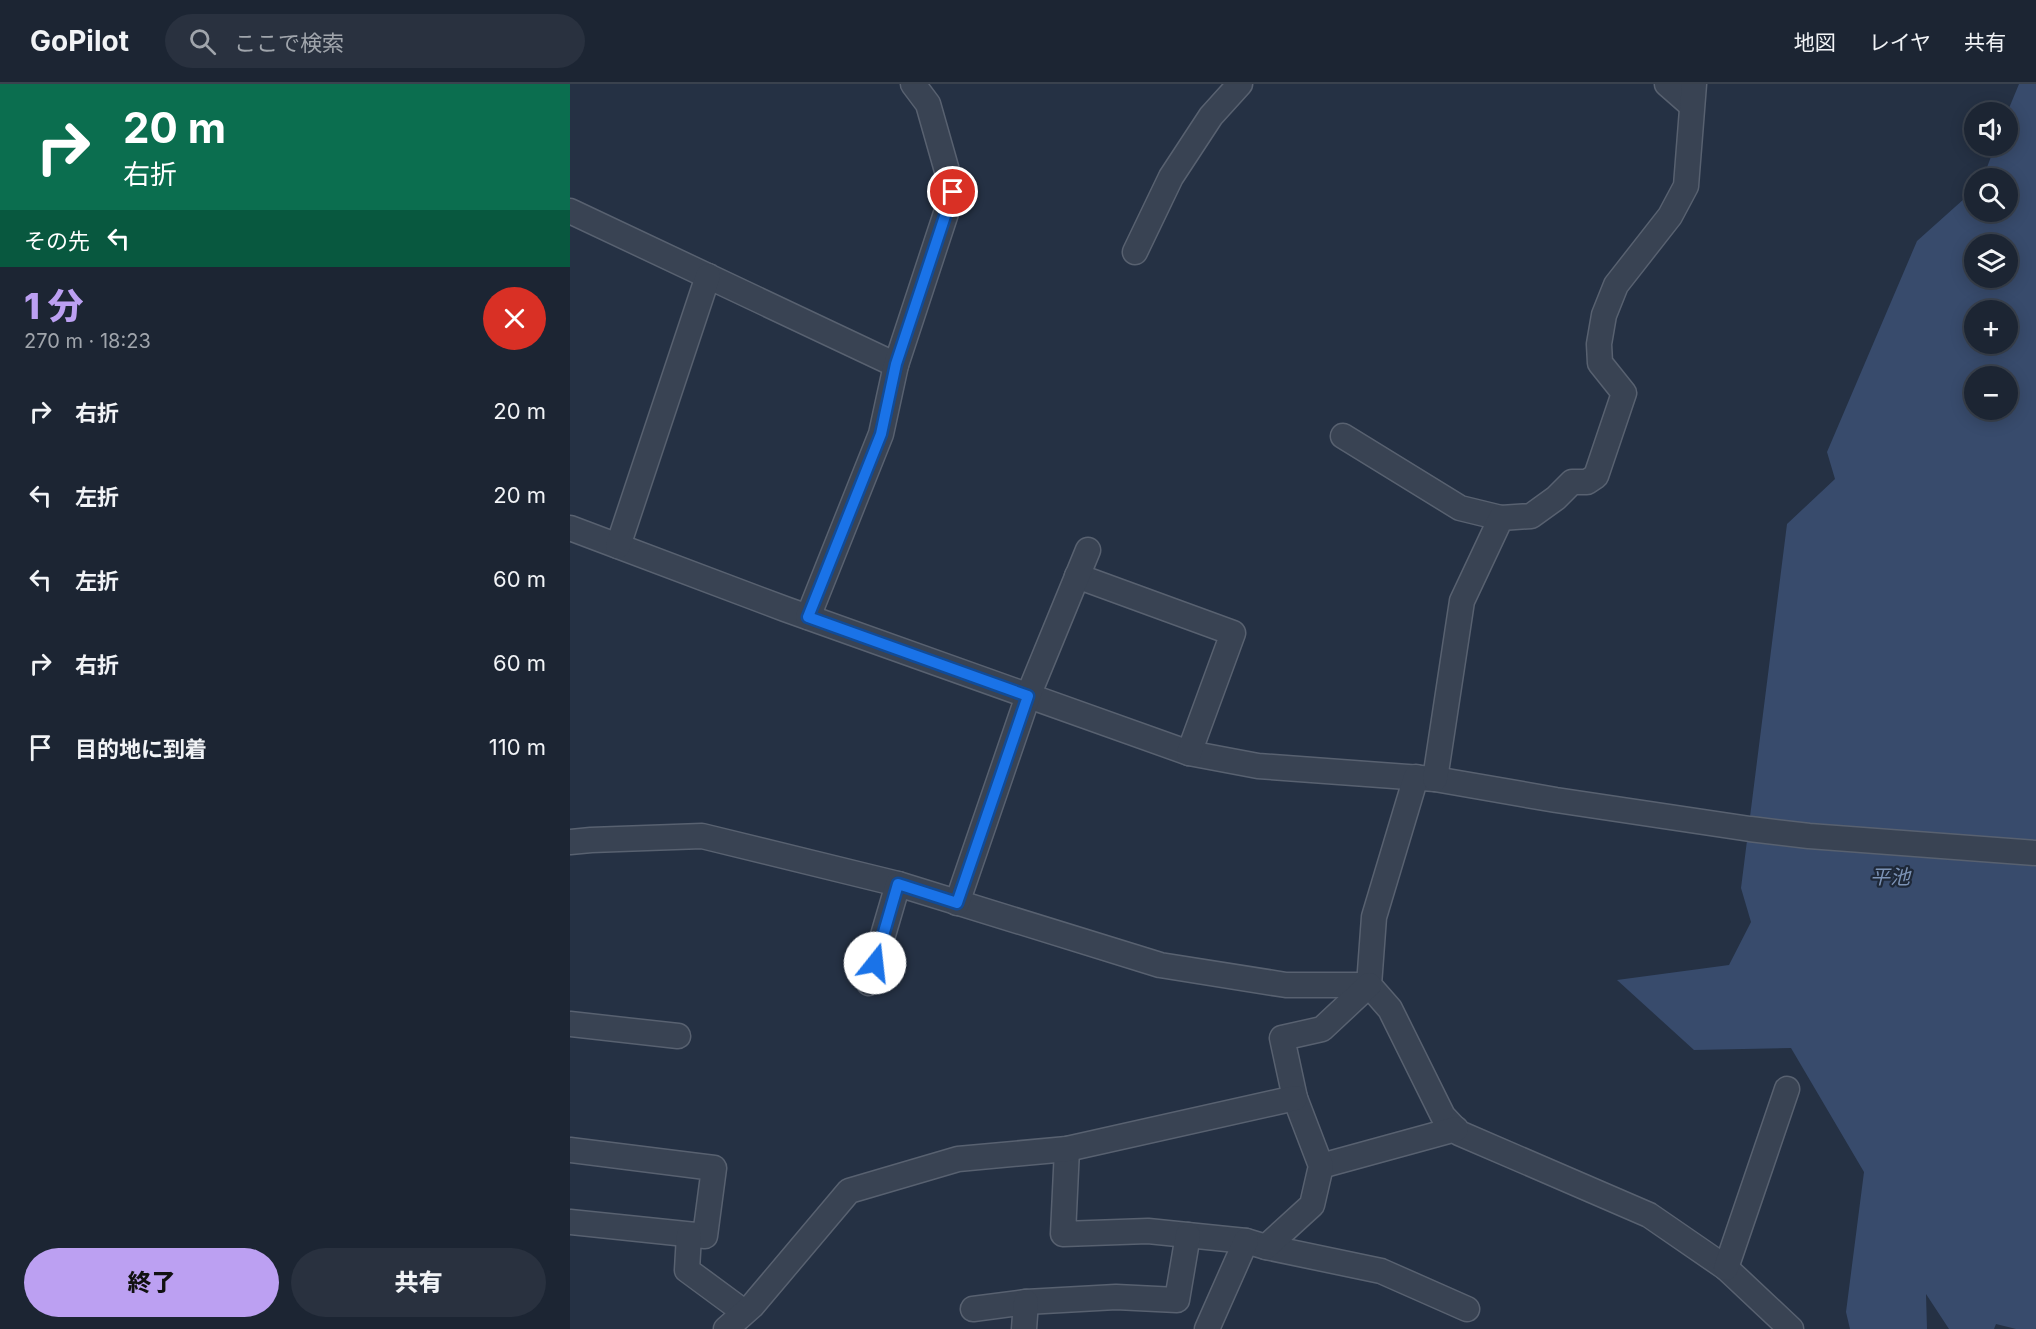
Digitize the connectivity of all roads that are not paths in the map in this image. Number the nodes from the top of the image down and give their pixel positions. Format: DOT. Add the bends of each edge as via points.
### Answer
graph roads {
  1 [pos="913,84"];
  2 [pos="1240,84"];
  3 [pos="1667,84"];
  4 [pos="1693,94"];
  5 [pos="570,211"];
  6 [pos="1136,252"];
  7 [pos="708,276"];
  8 [pos="896,364"];
  9 [pos="1343,436"];
  10 [pos="1501,518"];
  11 [pos="570,528"];
  12 [pos="618,546"];
  13 [pos="1088,550"];
  14 [pos="1077,576"];
  15 [pos="808,617"];
  16 [pos="1028,696"];
  17 [pos="1189,753"];
  18 [pos="1426,778"];
  19 [pos="570,842"];
  20 [pos="2036,853"];
  21 [pos="898,884"];
  22 [pos="957,903"];
  23 [pos="869,983"];
  24 [pos="1369,985"];
  25 [pos="570,1024"];
  26 [pos="678,1036"];
  27 [pos="1787,1089"];
  28 [pos="1295,1098"];
  29 [pos="1456,1129"];
  30 [pos="1067,1149"];
  31 [pos="570,1150"];
  32 [pos="1321,1166"];
  33 [pos="570,1222"];
  34 [pos="689,1235"];
  35 [pos="1188,1235"];
  36 [pos="1256,1244"];
  37 [pos="1726,1268"];
  38 [pos="1026,1302"];
  39 [pos="973,1309"];
  40 [pos="1467,1309"];
  41 [pos="744,1312"];
  42 [pos="726,1329"];
  43 [pos="1024,1329"];
  44 [pos="1207,1329"];
  45 [pos="1791,1329"];
  1 -- 8 [label="street" via="927,104 953,192"];
  2 -- 6 [label="street" via="1211,116 1171,177"];
  3 -- 4 [label="street"];
  4 -- 10 [label="street" via="1686,186 1670,216 1616,285 1604,315 1600,363 1624,393 1596,476 1587,482 1572,482 1531,516"];
  5 -- 7 [label="street"];
  7 -- 8 [label="street"];
  7 -- 12 [label="street"];
  8 -- 15 [label="street" via="881,434"];
  9 -- 10 [label="street" via="1460,508"];
  10 -- 18 [label="street" via="1462,601"];
  11 -- 12 [label="street"];
  12 -- 15 [label="street"];
  13 -- 14 [label="street"];
  14 -- 16 [label="street"];
  14 -- 17 [label="street" via="1233,633"];
  15 -- 16 [label="street"];
  16 -- 17 [label="street"];
  16 -- 22 [label="street"];
  17 -- 18 [label="street" via="1258,766"];
  18 -- 20 [label="street" via="1750,829"];
  18 -- 24 [label="street" via="1374,917"];
  19 -- 21 [label="street" via="702,836"];
  21 -- 22 [label="street"];
  21 -- 23 [label="street"];
  22 -- 24 [label="street" via="1160,964 1286,985"];
  24 -- 28 [label="street" via="1322,1029 1282,1038"];
  24 -- 29 [label="street" via="1390,1009 1443,1116"];
  25 -- 26 [label="street"];
  27 -- 37 [label="street"];
  28 -- 30 [label="street"];
  28 -- 32 [label="street"];
  29 -- 32 [label="street"];
  29 -- 37 [label="street" via="1649,1215"];
  30 -- 35 [label="street" via="1063,1234 1148,1231"];
  30 -- 41 [label="street" via="958,1159 849,1191"];
  31 -- 34 [label="street" via="714,1168 705,1236"];
  32 -- 36 [label="street" via="1312,1205"];
  33 -- 34 [label="street"];
  34 -- 41 [label="street" via="687,1270"];
  35 -- 36 [label="street"];
  35 -- 38 [label="street" via="1177,1300 1116,1297"];
  36 -- 40 [label="street" via="1381,1271"];
  36 -- 44 [label="street"];
  37 -- 45 [label="street"];
  38 -- 39 [label="street"];
  38 -- 43 [label="street"];
  41 -- 42 [label="street"];
}
